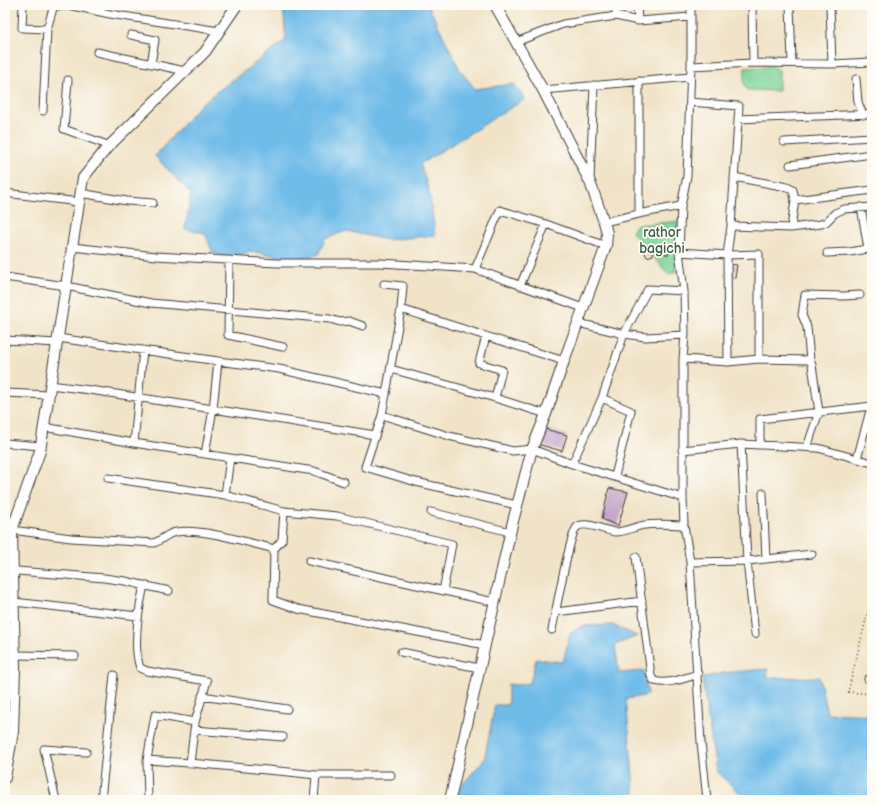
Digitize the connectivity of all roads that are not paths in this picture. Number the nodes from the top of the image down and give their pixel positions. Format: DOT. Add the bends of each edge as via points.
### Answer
graph roads {
  1 [pos="23,5"];
  2 [pos="111,5"];
  3 [pos="237,5"];
  4 [pos="496,5"];
  5 [pos="616,5"];
  6 [pos="638,5"];
  7 [pos="691,5"];
  8 [pos="752,5"];
  9 [pos="790,5"];
  10 [pos="830,5"];
  11 [pos="54,6"];
  12 [pos="84,7"];
  13 [pos="110,14"];
  14 [pos="616,16"];
  15 [pos="691,17"];
  16 [pos="638,22"];
  17 [pos="47,29"];
  18 [pos="219,31"];
  19 [pos="131,35"];
  20 [pos="516,42"];
  21 [pos="97,52"];
  22 [pos="872,62"];
  23 [pos="753,63"];
  24 [pos="151,64"];
  25 [pos="792,64"];
  26 [pos="832,64"];
  27 [pos="691,66"];
  28 [pos="185,72"];
  29 [pos="690,77"];
  30 [pos="856,79"];
  31 [pos="68,80"];
  32 [pos="639,81"];
  33 [pos="594,85"];
  34 [pos="543,90"];
  35 [pos="690,102"];
  36 [pos="43,111"];
  37 [pos="863,114"];
  38 [pos="872,114"];
  39 [pos="738,119"];
  40 [pos="872,137"];
  41 [pos="784,142"];
  42 [pos="110,146"];
  43 [pos="872,154"];
  44 [pos="790,165"];
  45 [pos="734,177"];
  46 [pos="590,182"];
  47 [pos="872,190"];
  48 [pos="5,193"];
  49 [pos="80,197"];
  50 [pos="795,200"];
  51 [pos="152,203"];
  52 [pos="681,206"];
  53 [pos="861,207"];
  54 [pos="872,207"];
  55 [pos="639,214"];
  56 [pos="604,222"];
  57 [pos="546,224"];
  58 [pos="731,226"];
  59 [pos="791,228"];
  60 [pos="606,246"];
  61 [pos="72,247"];
  62 [pos="870,248"];
  63 [pos="679,252"];
  64 [pos="828,253"];
  65 [pos="727,255"];
  66 [pos="229,260"];
  67 [pos="475,269"];
  68 [pos="5,277"];
  69 [pos="384,284"];
  70 [pos="66,286"];
  71 [pos="520,286"];
  72 [pos="684,291"];
  73 [pos="860,295"];
  74 [pos="583,308"];
  75 [pos="401,309"];
  76 [pos="228,310"];
  77 [pos="578,323"];
  78 [pos="364,326"];
  79 [pos="624,334"];
  80 [pos="685,335"];
  81 [pos="486,336"];
  82 [pos="5,340"];
  83 [pos="57,340"];
  84 [pos="284,346"];
  85 [pos="143,350"];
  86 [pos="683,359"];
  87 [pos="759,359"];
  88 [pos="810,360"];
  89 [pos="218,361"];
  90 [pos="564,361"];
  91 [pos="728,362"];
  92 [pos="391,369"];
  93 [pos="50,390"];
  94 [pos="5,393"];
  95 [pos="386,394"];
  96 [pos="139,397"];
  97 [pos="495,398"];
  98 [pos="602,398"];
  99 [pos="871,406"];
  100 [pos="214,409"];
  101 [pos="819,412"];
  102 [pos="546,414"];
  103 [pos="382,415"];
  104 [pos="44,427"];
  105 [pos="375,435"];
  106 [pos="5,443"];
  107 [pos="134,443"];
  108 [pos="741,444"];
  109 [pos="760,445"];
  110 [pos="41,446"];
  111 [pos="807,447"];
  112 [pos="532,449"];
  113 [pos="682,450"];
  114 [pos="205,454"];
  115 [pos="230,458"];
  116 [pos="857,459"];
  117 [pos="872,463"];
  118 [pos="572,464"];
  119 [pos="615,476"];
  120 [pos="108,478"];
  121 [pos="344,482"];
  122 [pos="763,493"];
  123 [pos="225,495"];
  124 [pos="683,498"];
  125 [pos="517,505"];
  126 [pos="284,511"];
  127 [pos="431,512"];
  128 [pos="684,525"];
  129 [pos="510,532"];
  130 [pos="10,536"];
  131 [pos="274,548"];
  132 [pos="812,554"];
  133 [pos="636,557"];
  134 [pos="766,559"];
  135 [pos="309,561"];
  136 [pos="747,561"];
  137 [pos="690,562"];
  138 [pos="9,570"];
  139 [pos="144,585"];
  140 [pos="443,590"];
  141 [pos="169,592"];
  142 [pos="642,601"];
  143 [pos="14,602"];
  144 [pos="494,602"];
  145 [pos="556,612"];
  146 [pos="138,616"];
  147 [pos="10,620"];
  148 [pos="552,630"];
  149 [pos="756,634"];
  150 [pos="485,645"];
  151 [pos="402,652"];
  152 [pos="15,654"];
  153 [pos="75,656"];
  154 [pos="10,668"];
  155 [pos="480,668"];
  156 [pos="698,674"];
  157 [pos="114,675"];
  158 [pos="202,696"];
  159 [pos="287,709"];
  160 [pos="194,726"];
  161 [pos="9,731"];
  162 [pos="283,736"];
  163 [pos="86,752"];
  164 [pos="148,760"];
  165 [pos="190,763"];
  166 [pos="316,775"];
  167 [pos="391,775"];
  168 [pos="5,778"];
  169 [pos="56,800"];
  170 [pos="101,800"];
  171 [pos="148,800"];
  172 [pos="314,800"];
  173 [pos="450,800"];
  174 [pos="707,800"];
  1 -- 17 [label="street" via="22,28"];
  2 -- 13 [label="street"];
  3 -- 18 [label="street"];
  4 -- 20 [label="street"];
  5 -- 14 [label="street"];
  6 -- 16 [label="street"];
  7 -- 15 [label="street"];
  8 -- 23 [label="street"];
  9 -- 25 [label="street"];
  10 -- 26 [label="street"];
  11 -- 12 [label="street"];
  11 -- 17 [label="street"];
  12 -- 13 [label="street"];
  13 -- 18 [label="street"];
  14 -- 16 [label="street"];
  14 -- 20 [label="street" via="563,24"];
  15 -- 16 [label="street"];
  15 -- 27 [label="street"];
  17 -- 36 [label="street"];
  18 -- 28 [label="street" via="205,52"];
  19 -- 24 [label="street" via="155,40"];
  20 -- 34 [label="street"];
  21 -- 24 [label="street"];
  22 -- 26 [label="street"];
  23 -- 25 [label="street"];
  23 -- 27 [label="street"];
  24 -- 28 [label="street"];
  25 -- 26 [label="street"];
  27 -- 29 [label="street"];
  28 -- 42 [label="street"];
  29 -- 32 [label="street"];
  29 -- 35 [label="street"];
  30 -- 37 [label="street" via="858,102"];
  31 -- 42 [label="street" via="64,129"];
  32 -- 33 [label="street"];
  32 -- 55 [label="street"];
  33 -- 34 [label="street"];
  33 -- 46 [label="street"];
  34 -- 46 [label="street"];
  35 -- 39 [label="street" via="739,106"];
  35 -- 52 [label="street" via="687,176"];
  37 -- 38 [label="street"];
  37 -- 39 [label="street"];
  39 -- 45 [label="street"];
  40 -- 41 [label="street"];
  42 -- 49 [label="street" via="83,178"];
  43 -- 44 [label="street"];
  45 -- 50 [label="street" via="787,187 793,190"];
  45 -- 58 [label="street"];
  46 -- 56 [label="street"];
  47 -- 50 [label="street"];
  48 -- 49 [label="street"];
  49 -- 51 [label="street"];
  49 -- 61 [label="street"];
  50 -- 59 [label="street"];
  52 -- 55 [label="street"];
  52 -- 63 [label="street"];
  53 -- 54 [label="street"];
  53 -- 59 [label="street" via="844,209 821,224"];
  53 -- 62 [label="street"];
  55 -- 56 [label="street"];
  56 -- 60 [label="street" via="607,233"];
  57 -- 60 [label="street"];
  57 -- 67 [label="street" via="500,210"];
  57 -- 71 [label="street"];
  58 -- 59 [label="street"];
  58 -- 65 [label="street"];
  60 -- 74 [label="street"];
  61 -- 66 [label="street" via="156,256"];
  61 -- 70 [label="street"];
  62 -- 64 [label="street"];
  63 -- 65 [label="street"];
  63 -- 72 [label="street"];
  65 -- 87 [label="street" via="759,254"];
  65 -- 91 [label="street"];
  66 -- 67 [label="street" via="277,263 381,263"];
  66 -- 76 [label="street"];
  67 -- 71 [label="street"];
  68 -- 70 [label="street"];
  69 -- 75 [label="street" via="403,286"];
  70 -- 76 [label="street" via="151,303"];
  70 -- 83 [label="street"];
  71 -- 74 [label="street"];
  72 -- 79 [label="street" via="648,289"];
  72 -- 80 [label="street"];
  73 -- 88 [label="street" via="806,295 802,315"];
  74 -- 77 [label="street"];
  75 -- 81 [label="street"];
  75 -- 92 [label="street"];
  76 -- 78 [label="street" via="349,321"];
  76 -- 84 [label="street" via="228,335"];
  77 -- 79 [label="street"];
  77 -- 90 [label="street"];
  79 -- 80 [label="street" via="646,337"];
  79 -- 98 [label="street"];
  80 -- 86 [label="street"];
  81 -- 90 [label="street"];
  81 -- 97 [label="street" via="479,364 502,370"];
  82 -- 83 [label="street"];
  83 -- 85 [label="street"];
  83 -- 93 [label="street"];
  85 -- 89 [label="street"];
  85 -- 96 [label="street"];
  86 -- 91 [label="street"];
  86 -- 113 [label="street"];
  87 -- 88 [label="street"];
  87 -- 91 [label="street"];
  88 -- 101 [label="street"];
  89 -- 95 [label="street" via="279,369"];
  89 -- 100 [label="street"];
  90 -- 102 [label="street"];
  92 -- 95 [label="street"];
  92 -- 97 [label="street"];
  93 -- 94 [label="street"];
  93 -- 96 [label="street"];
  93 -- 104 [label="street"];
  95 -- 103 [label="street"];
  96 -- 100 [label="street"];
  96 -- 107 [label="street"];
  97 -- 102 [label="street"];
  98 -- 118 [label="street"];
  98 -- 119 [label="street" via="631,410"];
  99 -- 101 [label="street"];
  99 -- 116 [label="street"];
  100 -- 105 [label="street"];
  100 -- 114 [label="street"];
  101 -- 109 [label="street" via="760,419"];
  101 -- 111 [label="street"];
  102 -- 112 [label="street"];
  103 -- 105 [label="street"];
  103 -- 112 [label="street" via="449,436 513,451"];
  104 -- 107 [label="street"];
  104 -- 110 [label="street"];
  105 -- 125 [label="street" via="365,467 416,482"];
  106 -- 110 [label="street"];
  107 -- 114 [label="street"];
  108 -- 109 [label="street"];
  108 -- 113 [label="street"];
  108 -- 136 [label="street"];
  109 -- 111 [label="street"];
  110 -- 130 [label="street"];
  111 -- 116 [label="street"];
  112 -- 118 [label="street"];
  112 -- 125 [label="street"];
  113 -- 124 [label="street"];
  114 -- 115 [label="street"];
  115 -- 121 [label="street" via="314,471"];
  115 -- 123 [label="street"];
  116 -- 117 [label="street"];
  118 -- 119 [label="street"];
  119 -- 124 [label="street"];
  120 -- 123 [label="street"];
  122 -- 134 [label="street"];
  123 -- 126 [label="street"];
  124 -- 128 [label="street"];
  125 -- 129 [label="street"];
  126 -- 131 [label="street" via="282,540"];
  126 -- 140 [label="street" via="337,516 452,544"];
  127 -- 129 [label="street"];
  128 -- 137 [label="street"];
  128 -- 145 [label="street" via="646,524 621,532 585,524 575,528"];
  129 -- 144 [label="street"];
  130 -- 131 [label="street" via="154,542 175,532 189,532 206,533"];
  130 -- 138 [label="street"];
  131 -- 150 [label="street" via="273,600 298,608"];
  132 -- 134 [label="street"];
  133 -- 142 [label="street"];
  134 -- 136 [label="street"];
  135 -- 140 [label="street"];
  136 -- 137 [label="street"];
  136 -- 149 [label="street"];
  137 -- 156 [label="street"];
  138 -- 139 [label="street" via="104,578"];
  138 -- 143 [label="street"];
  139 -- 141 [label="street"];
  139 -- 146 [label="street"];
  140 -- 144 [label="street"];
  142 -- 145 [label="street"];
  142 -- 156 [label="street" via="651,676 654,682 668,682"];
  143 -- 146 [label="street"];
  143 -- 147 [label="street"];
  144 -- 150 [label="street"];
  145 -- 148 [label="street"];
  146 -- 158 [label="street" via="137,660 140,668 207,681"];
  147 -- 152 [label="street"];
  150 -- 155 [label="street"];
  151 -- 155 [label="street"];
  152 -- 153 [label="street"];
  152 -- 154 [label="street"];
  154 -- 161 [label="street"];
  155 -- 173 [label="street"];
  156 -- 174 [label="street"];
  157 -- 170 [label="street"];
  158 -- 159 [label="street"];
  158 -- 160 [label="street"];
  160 -- 162 [label="street"];
  160 -- 164 [label="street" via="154,715"];
  160 -- 165 [label="street"];
  161 -- 168 [label="street"];
  163 -- 169 [label="street" via="44,749"];
  164 -- 165 [label="street"];
  164 -- 171 [label="street"];
  165 -- 166 [label="street"];
  166 -- 167 [label="street"];
  166 -- 172 [label="street"];
}
